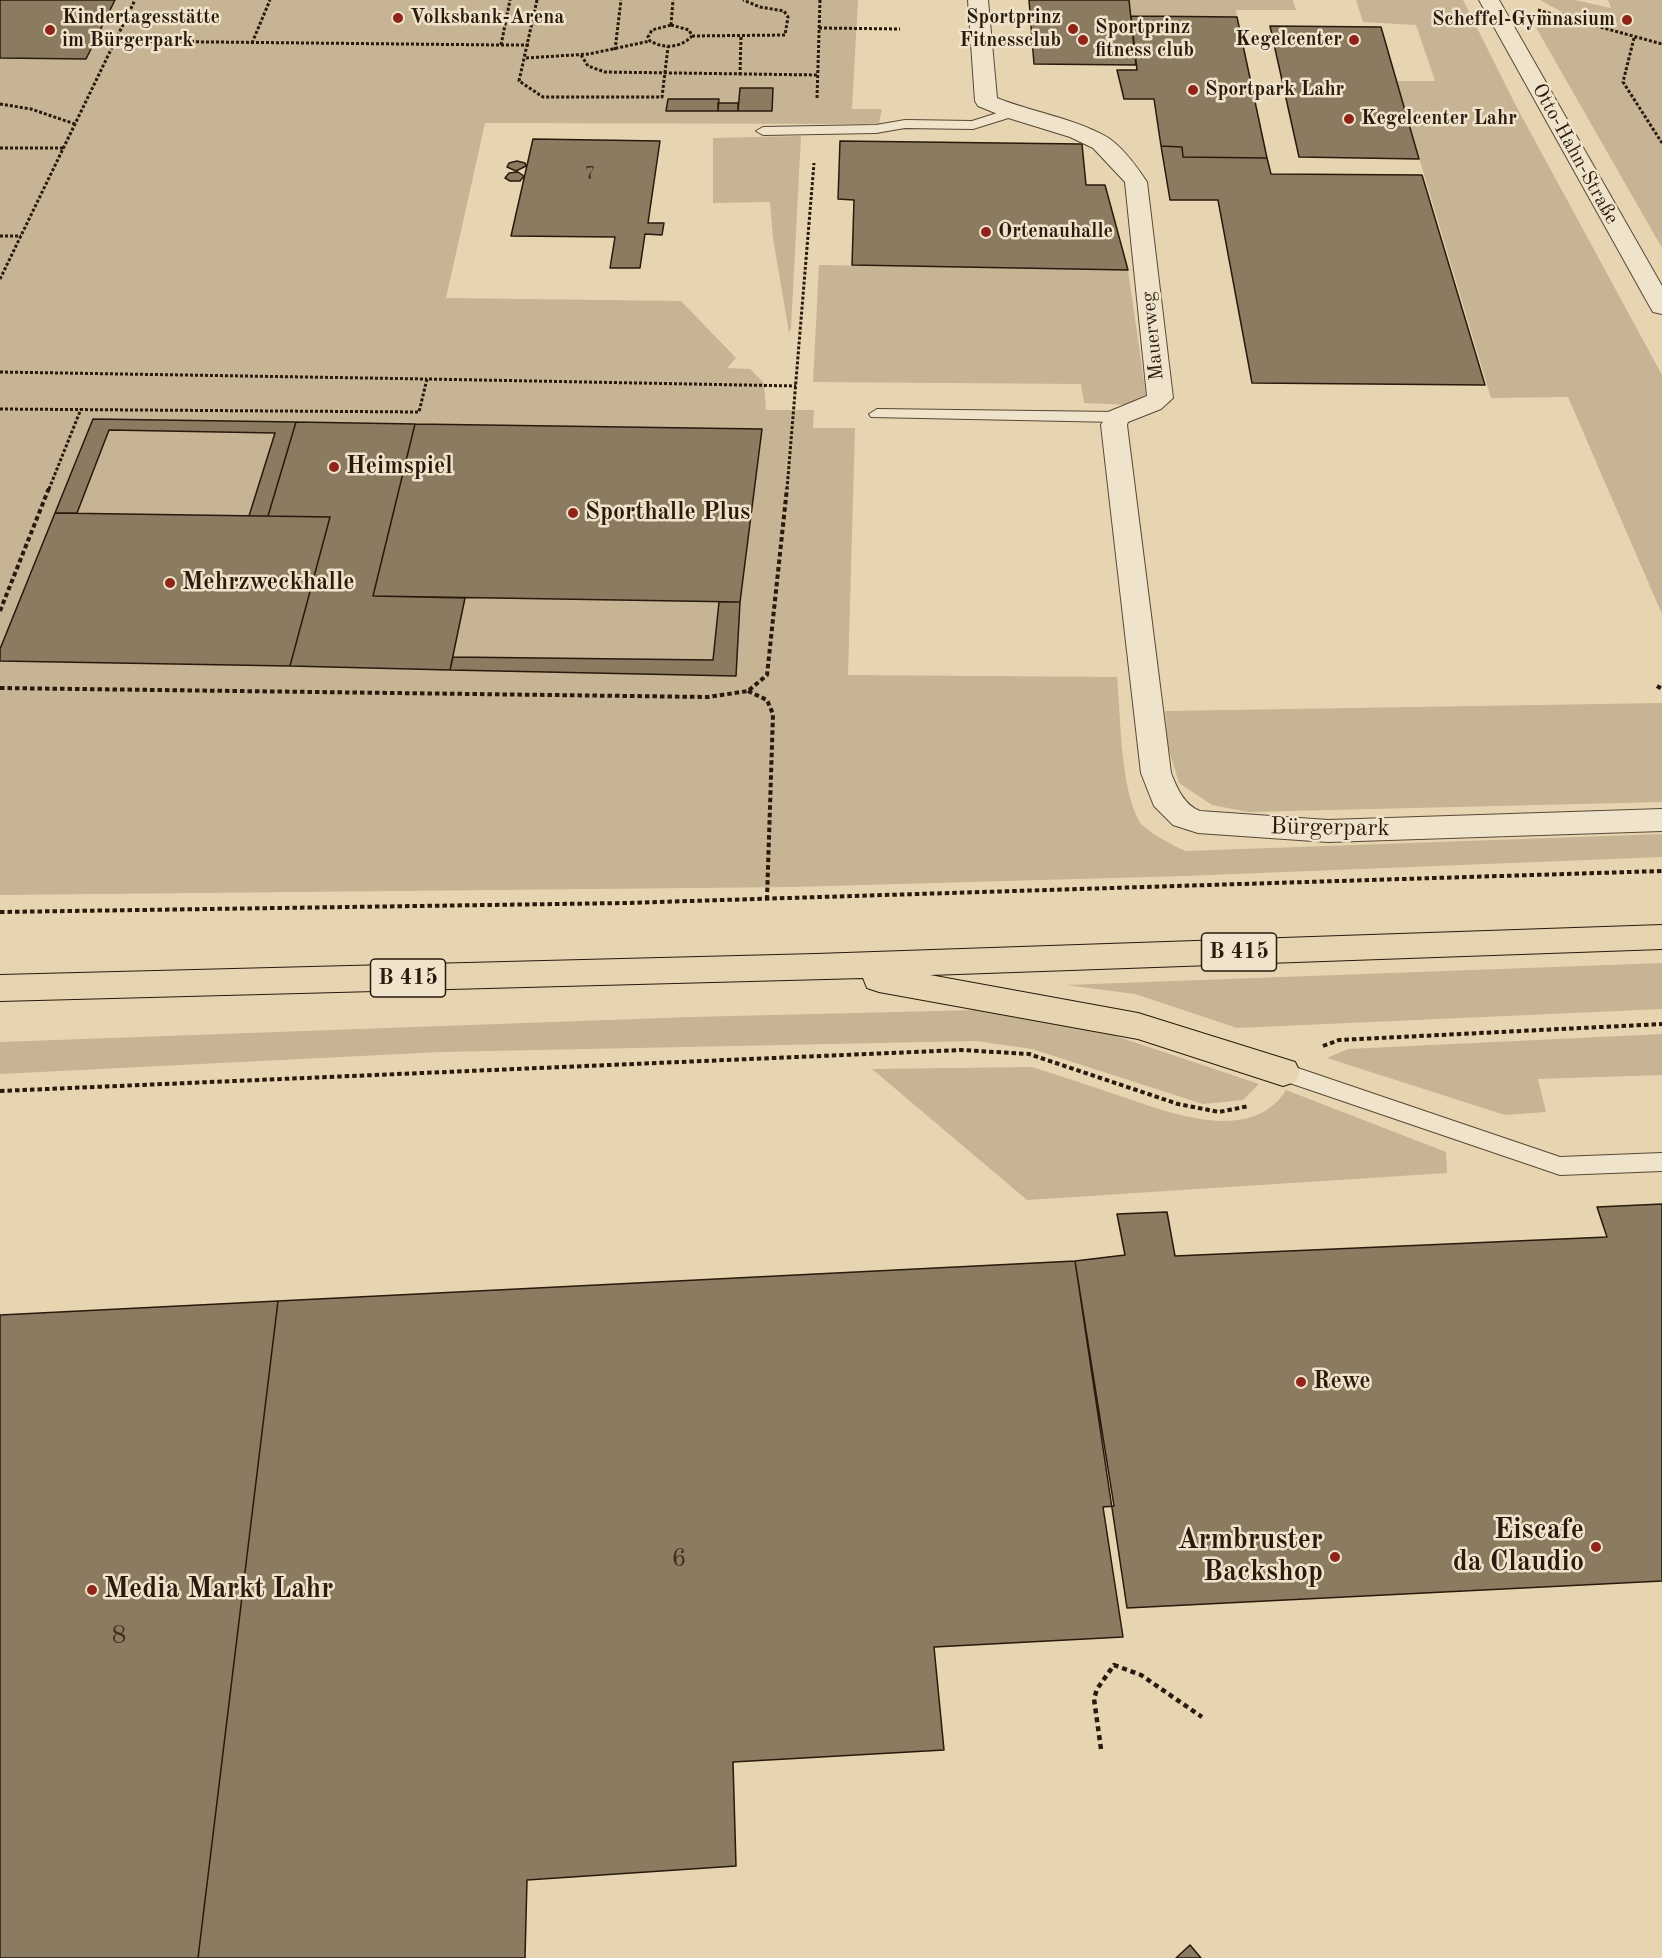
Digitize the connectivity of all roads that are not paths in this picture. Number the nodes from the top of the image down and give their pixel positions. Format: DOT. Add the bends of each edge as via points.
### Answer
graph roads {
  1 [pos="978,0"];
  2 [pos="1489,0"];
  3 [pos="1013,112"];
  4 [pos="763,130"];
  5 [pos="1662,308"];
  6 [pos="877,414"];
  7 [pos="1117,417"];
  8 [pos="1662,820"];
  9 [pos="1662,937"];
  10 [pos="816,967"];
  11 [pos="0,988"];
  12 [pos="1283,1072"];
  13 [pos="1662,1162"];
  1 -- 3 [label="street, Mauerweg" via="986,100"];
  2 -- 5 [label="street, Otto-Hahn-Straße"];
  3 -- 4 [label="lane" via="972,125"];
  3 -- 7 [label="street, Mauerweg" via="1101,143 1136,182 1160,398"];
  6 -- 7 [label="lane"];
  7 -- 8 [label="street, Bürgerpark" via="1114,426 1119,482 1156,773 1165,798 1184,817 1214,824 1328,831"];
  9 -- 10 [label="main road, B 415"];
  10 -- 11 [label="main road, B 415"];
  10 -- 12 [label="main road" via="1138,1026"];
  12 -- 13 [label="lane" via="1560,1166"];
}
